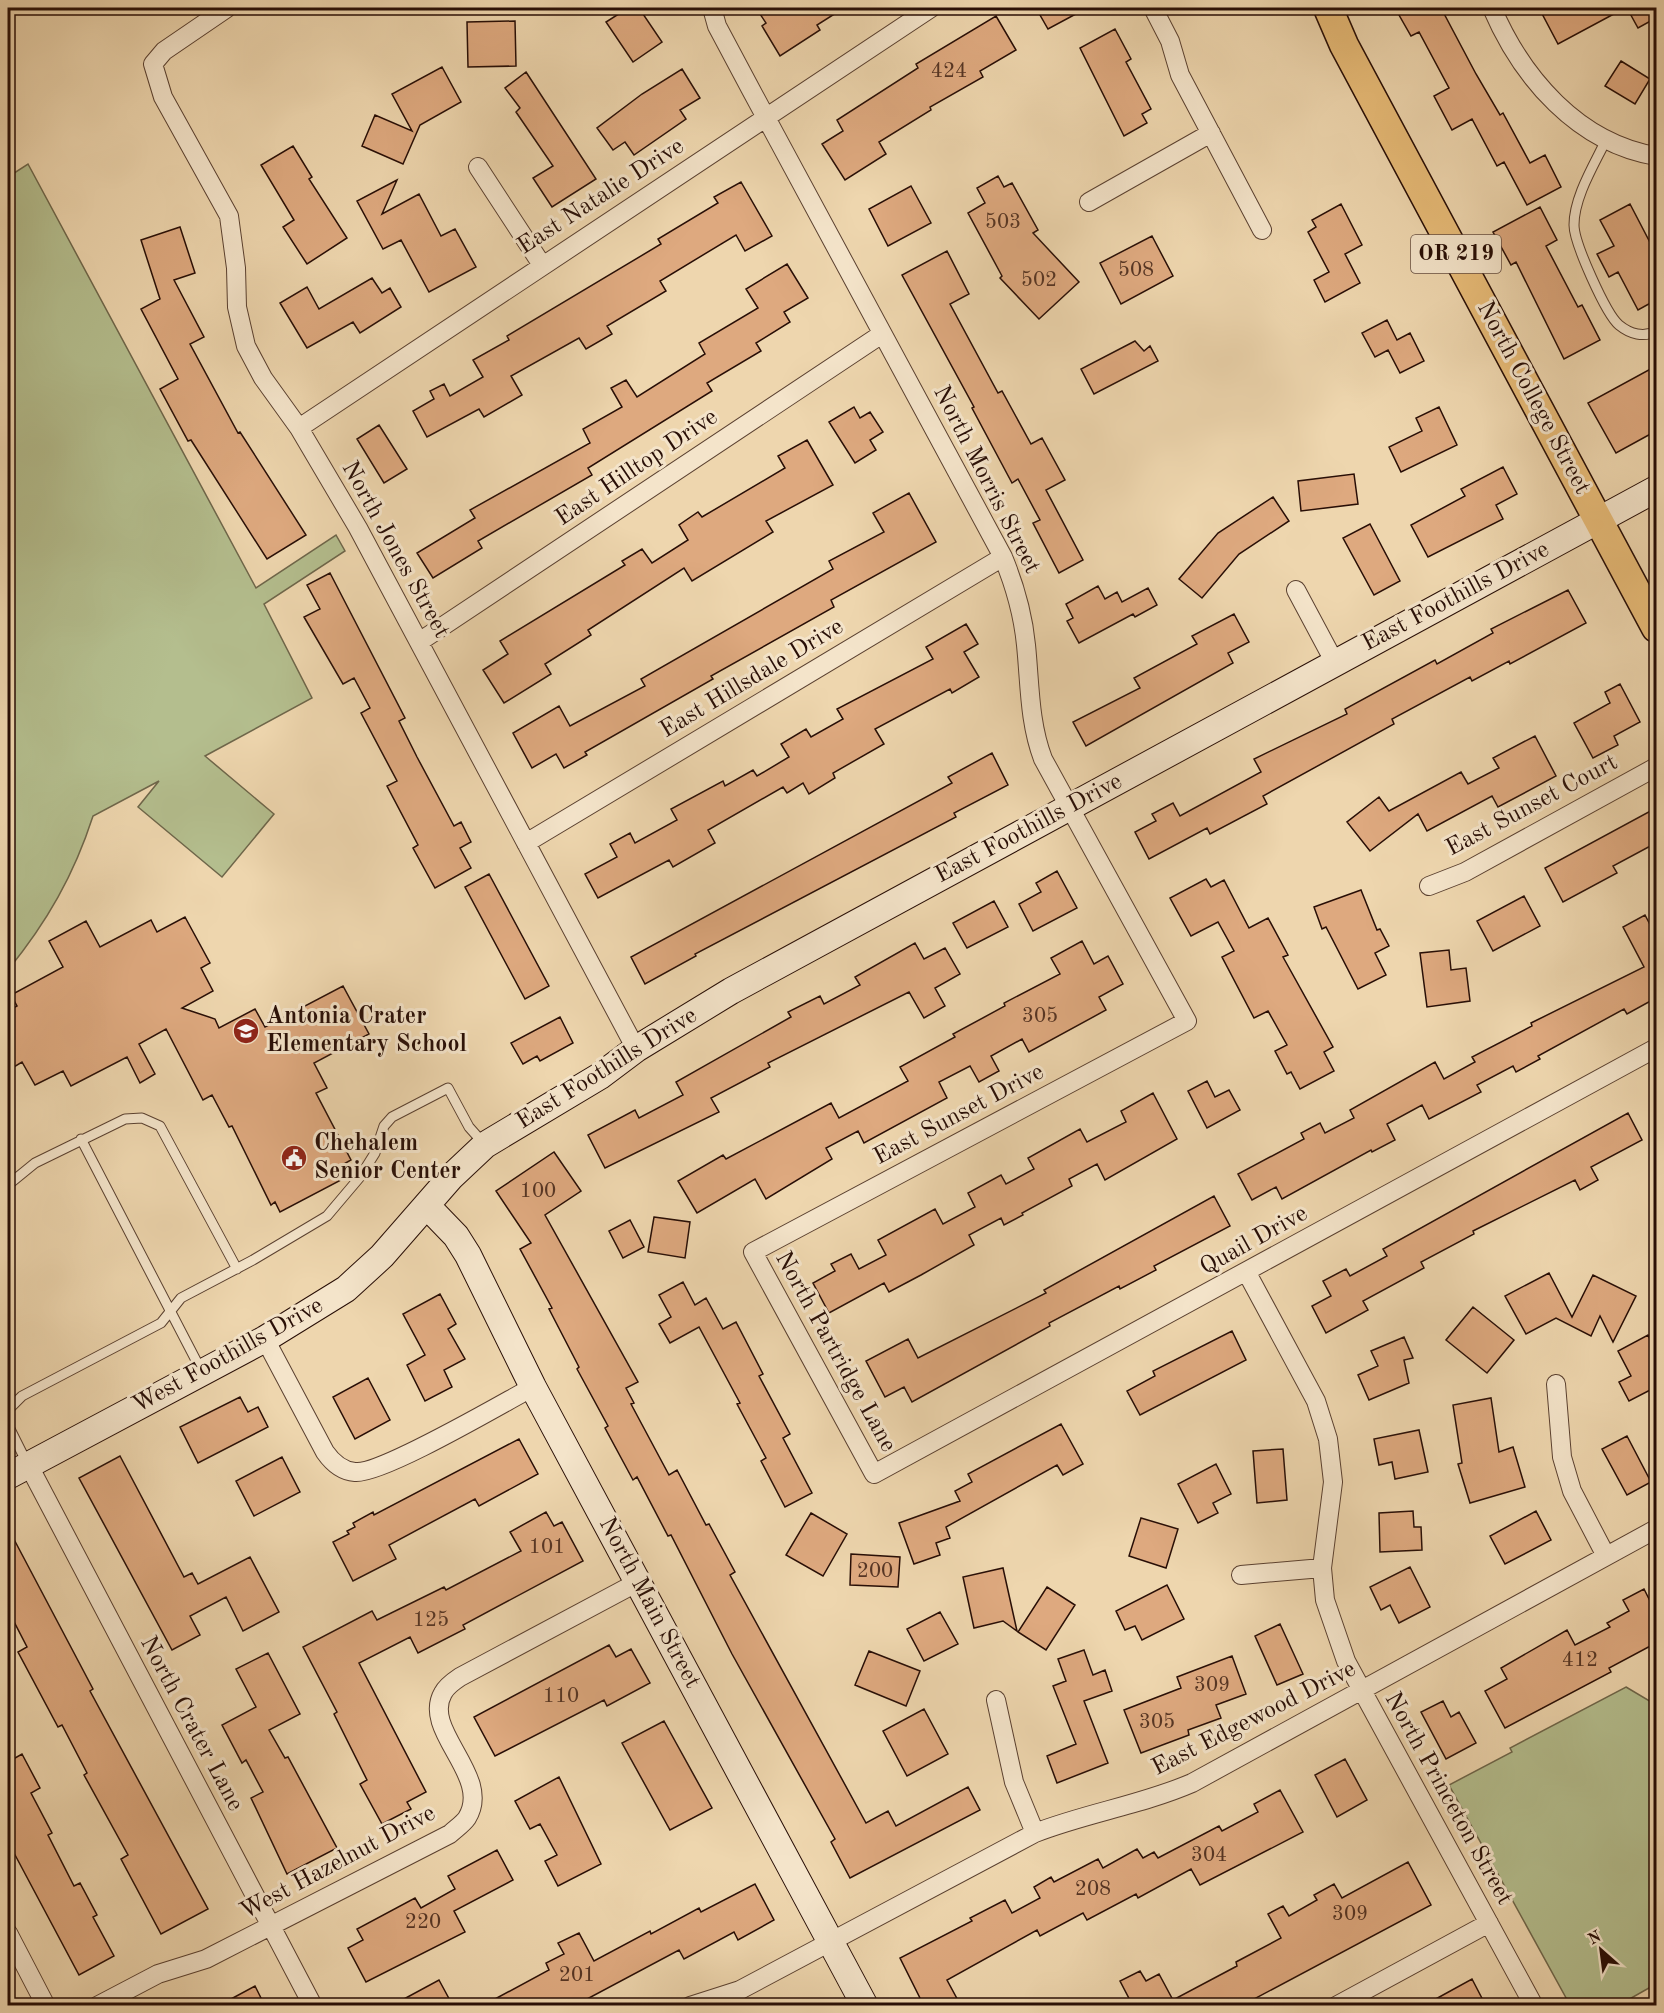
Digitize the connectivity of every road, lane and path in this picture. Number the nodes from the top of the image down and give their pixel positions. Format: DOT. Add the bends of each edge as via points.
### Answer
graph roads {
  1 [pos="226,8"];
  2 [pos="712,8"];
  3 [pos="931,8"];
  4 [pos="1153,8"];
  5 [pos="1328,8"];
  6 [pos="1492,8"];
  7 [pos="766,117"];
  8 [pos="1211,133"];
  9 [pos="1606,140"];
  10 [pos="1656,156"];
  11 [pos="478,167"];
  12 [pos="1089,202"];
  13 [pos="1262,230"];
  14 [pos="542,265"];
  15 [pos="1656,331"];
  16 [pos="882,334"];
  17 [pos="299,428"];
  18 [pos="1656,489"];
  19 [pos="1598,520"];
  20 [pos="1003,557"];
  21 [pos="1296,590"];
  22 [pos="1656,628"];
  23 [pos="419,642"];
  24 [pos="1335,663"];
  25 [pos="1656,767"];
  26 [pos="1070,807"];
  27 [pos="526,843"];
  28 [pos="1429,886"];
  29 [pos="1187,1021"];
  30 [pos="1656,1048"];
  31 [pos="636,1049"];
  32 [pos="81,1139"];
  33 [pos="485,1145"];
  34 [pos="8,1185"];
  35 [pos="427,1206"];
  36 [pos="753,1252"];
  37 [pos="237,1269"];
  38 [pos="1246,1273"];
  39 [pos="171,1311"];
  40 [pos="265,1340"];
  41 [pos="202,1372"];
  42 [pos="1556,1384"];
  43 [pos="533,1387"];
  44 [pos="8,1410"];
  45 [pos="8,1425"];
  46 [pos="18,1470"];
  47 [pos="874,1474"];
  48 [pos="1656,1529"];
  49 [pos="1606,1556"];
  50 [pos="1322,1569"];
  51 [pos="1241,1575"];
  52 [pos="638,1582"];
  53 [pos="1362,1690"];
  54 [pos="996,1700"];
  55 [pos="1035,1833"];
  56 [pos="1489,1923"];
  57 [pos="271,1925"];
  58 [pos="8,1933"];
  59 [pos="831,1942"];
  60 [pos="46,2006"];
  61 [pos="97,2006"];
  62 [pos="313,2006"];
  63 [pos="690,2006"];
  64 [pos="865,2006"];
  65 [pos="1336,2006"];
  66 [pos="1534,2006"];
  1 -- 17 [label="street, North Jones Street" via="164,51 153,64 163,97 229,216 237,307 246,346 263,378"];
  2 -- 7 [label="street, North Morris Street" via="717,26"];
  3 -- 7 [label="street, East Natalie Drive"];
  4 -- 8 [label="street" via="1170,41 1180,75"];
  5 -- 19 [label="main road, North College Street / OR 219" via="1344,45"];
  6 -- 9 [label="street" via="1522,63 1545,93 1576,121"];
  7 -- 14 [label="street, East Natalie Drive"];
  7 -- 16 [label="street, North Morris Street"];
  8 -- 12 [label="street"];
  8 -- 13 [label="street"];
  9 -- 10 [label="street"];
  9 -- 15 [label="lane" via="1576,209 1576,242 1617,324 1633,333 1649,335"];
  11 -- 14 [label="street"];
  14 -- 17 [label="street, East Natalie Drive"];
  16 -- 20 [label="street, North Morris Street"];
  16 -- 23 [label="street, East Hilltop Drive"];
  17 -- 23 [label="street, North Jones Street"];
  18 -- 19 [label="street, East Foothills Drive"];
  19 -- 22 [label="main road, North College Street / OR 219"];
  19 -- 24 [label="street, East Foothills Drive"];
  20 -- 26 [label="street, North Morris Street" via="1022,614 1036,741"];
  20 -- 27 [label="street, East Hillsdale Drive"];
  21 -- 24 [label="street"];
  23 -- 27 [label="street, North Jones Street"];
  24 -- 26 [label="street, East Foothills Drive"];
  25 -- 28 [label="street, East Sunset Court" via="1465,872"];
  26 -- 29 [label="street, North Morris Street"];
  26 -- 31 [label="street, East Foothills Drive" via="787,959"];
  27 -- 31 [label="street, North Jones Street"];
  29 -- 36 [label="street, East Sunset Drive"];
  30 -- 38 [label="street, Quail Drive"];
  31 -- 33 [label="street, East Foothills Drive" via="600,1076"];
  32 -- 34 [label="lane" via="35,1163"];
  32 -- 37 [label="lane" via="125,1119 142,1118 160,1126"];
  32 -- 39 [label="lane"];
  33 -- 35 [label="street, East Foothills Drive"];
  33 -- 37 [label="lane" via="469,1126 448,1088 392,1117 360,1177 327,1216"];
  35 -- 40 [label="street, West Foothills Drive" via="346,1289"];
  35 -- 43 [label="street, North Main Street" via="468,1255"];
  36 -- 47 [label="street, North Partridge Lane"];
  37 -- 39 [label="lane" via="181,1298"];
  38 -- 47 [label="street, Quail Drive"];
  38 -- 50 [label="street, North Princeton Street" via="1316,1401 1328,1439 1333,1482"];
  39 -- 41 [label="lane"];
  39 -- 44 [label="lane" via="161,1323 22,1396"];
  40 -- 41 [label="street, West Foothills Drive"];
  40 -- 43 [label="street" via="325,1452 333,1463 355,1472 392,1461"];
  41 -- 46 [label="street, West Foothills Drive"];
  42 -- 49 [label="street" via="1562,1457 1572,1491"];
  43 -- 52 [label="street, North Main Street"];
  45 -- 46 [label="lane"];
  46 -- 57 [label="street, North Crater Lane"];
  48 -- 49 [label="street, East Edgewood Drive"];
  49 -- 53 [label="street, East Edgewood Drive"];
  50 -- 51 [label="street"];
  50 -- 53 [label="street, North Princeton Street" via="1333,1628"];
  52 -- 57 [label="street, West Hazelnut Drive" via="460,1677 443,1692 438,1708 443,1727 474,1787 468,1817 450,1834"];
  52 -- 59 [label="street, North Main Street"];
  53 -- 55 [label="street, East Edgewood Drive" via="1165,1795"];
  53 -- 56 [label="street, North Princeton Street"];
  54 -- 55 [label="street" via="1014,1782"];
  55 -- 59 [label="street, East Edgewood Drive"];
  56 -- 65 [label="street"];
  56 -- 66 [label="street, North Princeton Street"];
  57 -- 61 [label="street, West Hazelnut Drive" via="206,1959 158,1974"];
  57 -- 62 [label="street, North Crater Lane"];
  58 -- 60 [label="street"];
  59 -- 63 [label="street, East Edgewood Drive" via="740,1990"];
  59 -- 64 [label="street, North Main Street"];
}
